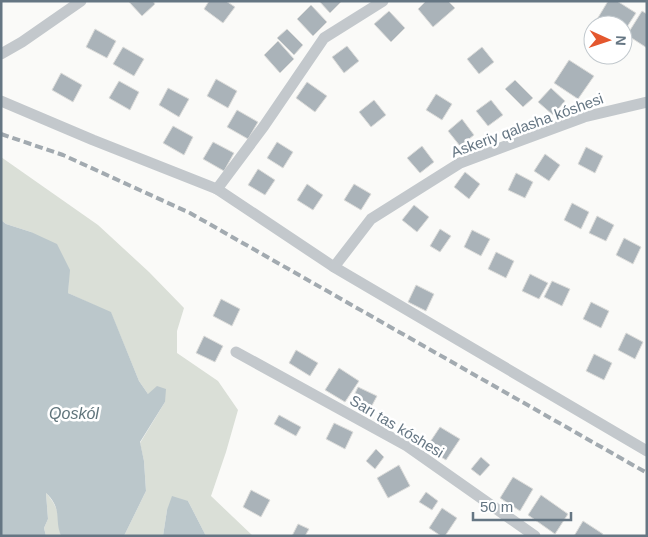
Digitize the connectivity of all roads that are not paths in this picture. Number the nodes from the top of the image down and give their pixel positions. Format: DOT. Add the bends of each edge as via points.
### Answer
graph roads {
  1 [pos="81,1"];
  2 [pos="384,1"];
  3 [pos="1,54"];
  4 [pos="1,101"];
  5 [pos="647,102"];
  6 [pos="217,188"];
  7 [pos="334,267"];
  8 [pos="236,352"];
  9 [pos="647,451"];
  10 [pos="535,536"];
  1 -- 3 [label="street"];
  2 -- 6 [label="street" via="324,38"];
  4 -- 6 [label="street"];
  5 -- 7 [label="street, Askeriy qalasha kóshesi" via="584,117 460,163 371,219"];
  6 -- 7 [label="street"];
  7 -- 9 [label="street"];
  8 -- 10 [label="street, Sarı tas kóshesi" via="407,446"];
}
